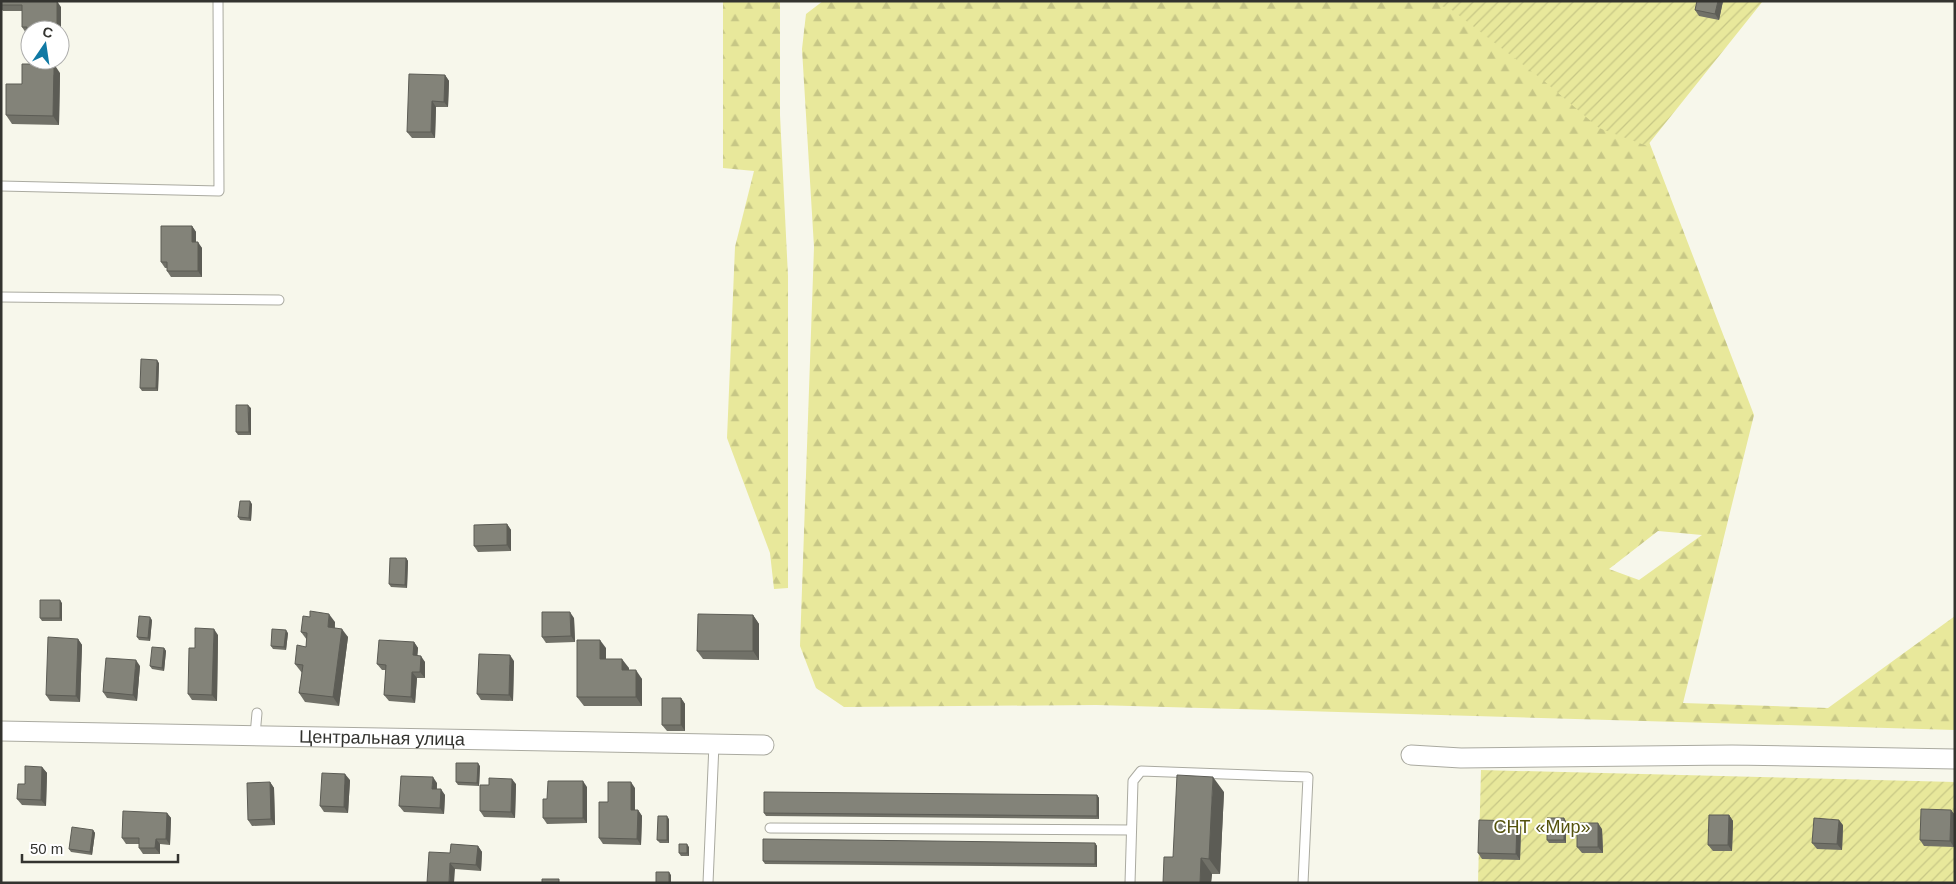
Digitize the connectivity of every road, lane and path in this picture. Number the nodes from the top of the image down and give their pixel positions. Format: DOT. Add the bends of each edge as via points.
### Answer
graph roads {
  1 [pos="218,1"];
  2 [pos="1,186"];
  3 [pos="1,297"];
  4 [pos="279,300"];
  5 [pos="257,712"];
  6 [pos="1,731"];
  7 [pos="256,735"];
  8 [pos="714,744"];
  9 [pos="764,745"];
  10 [pos="1411,755"];
  11 [pos="1955,759"];
  12 [pos="770,828"];
  13 [pos="1131,830"];
  14 [pos="708,883"];
  15 [pos="1130,883"];
  16 [pos="1303,883"];
  1 -- 2 [label="lane" via="219,191"];
  3 -- 4 [label="lane"];
  5 -- 7 [label="lane"];
  6 -- 7 [label="street, Центральная улица"];
  7 -- 8 [label="street, Центральная улица"];
  8 -- 9 [label="street, Центральная улица"];
  8 -- 14 [label="lane"];
  10 -- 11 [label="street" via="1460,758 1732,755"];
  12 -- 13 [label="lane"];
  13 -- 15 [label="lane"];
  13 -- 16 [label="lane" via="1133,781 1141,771 1308,776"];
}
